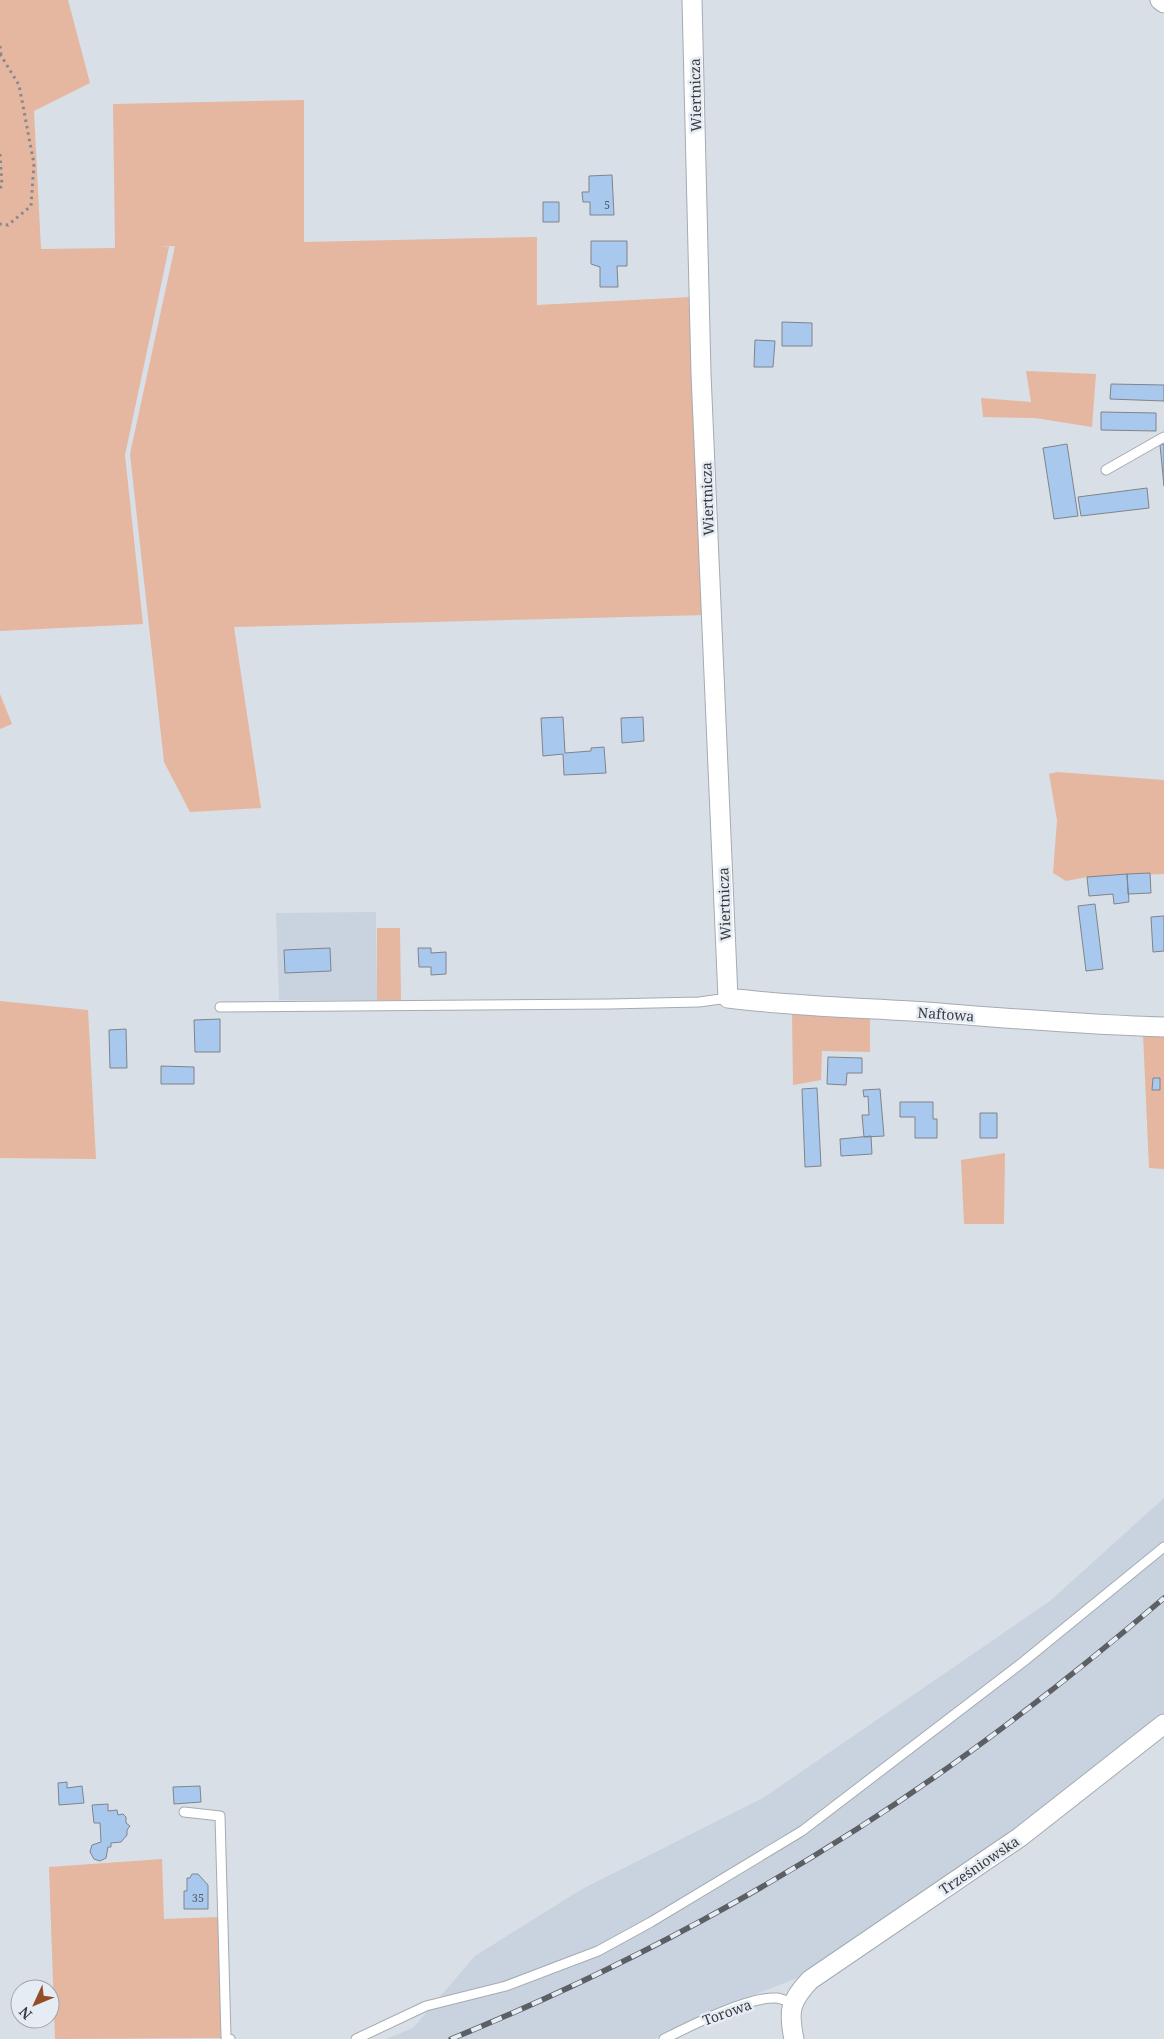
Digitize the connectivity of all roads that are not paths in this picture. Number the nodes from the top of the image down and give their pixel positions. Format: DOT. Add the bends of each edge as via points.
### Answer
graph roads {
  1 [pos="692,0"];
  2 [pos="1160,0"];
  3 [pos="1164,3"];
  4 [pos="1164,437"];
  5 [pos="1106,470"];
  6 [pos="728,998"];
  7 [pos="220,1007"];
  8 [pos="1164,1027"];
  9 [pos="1164,1547"];
  10 [pos="1164,1724"];
  11 [pos="184,1812"];
  12 [pos="792,2002"];
  13 [pos="230,2039"];
  14 [pos="356,2039"];
  15 [pos="664,2039"];
  16 [pos="794,2039"];
  1 -- 6 [label="street, Wiertnicza" via="701,374"];
  2 -- 3 [label="street"];
  4 -- 5 [label="lane"];
  6 -- 7 [label="lane" via="619,1004"];
  6 -- 8 [label="street, Naftowa" via="1040,1022"];
  9 -- 14 [label="lane" via="1023,1662 802,1831 771,1850 598,1951 506,1986 426,2006"];
  10 -- 12 [label="street, Trześniowska" via="1020,1837 810,1980"];
  11 -- 13 [label="lane" via="220,1816 226,2037"];
  12 -- 15 [label="lane, Torowa" via="777,1998 753,2001"];
  12 -- 16 [label="street" via="790,2013"];
}
